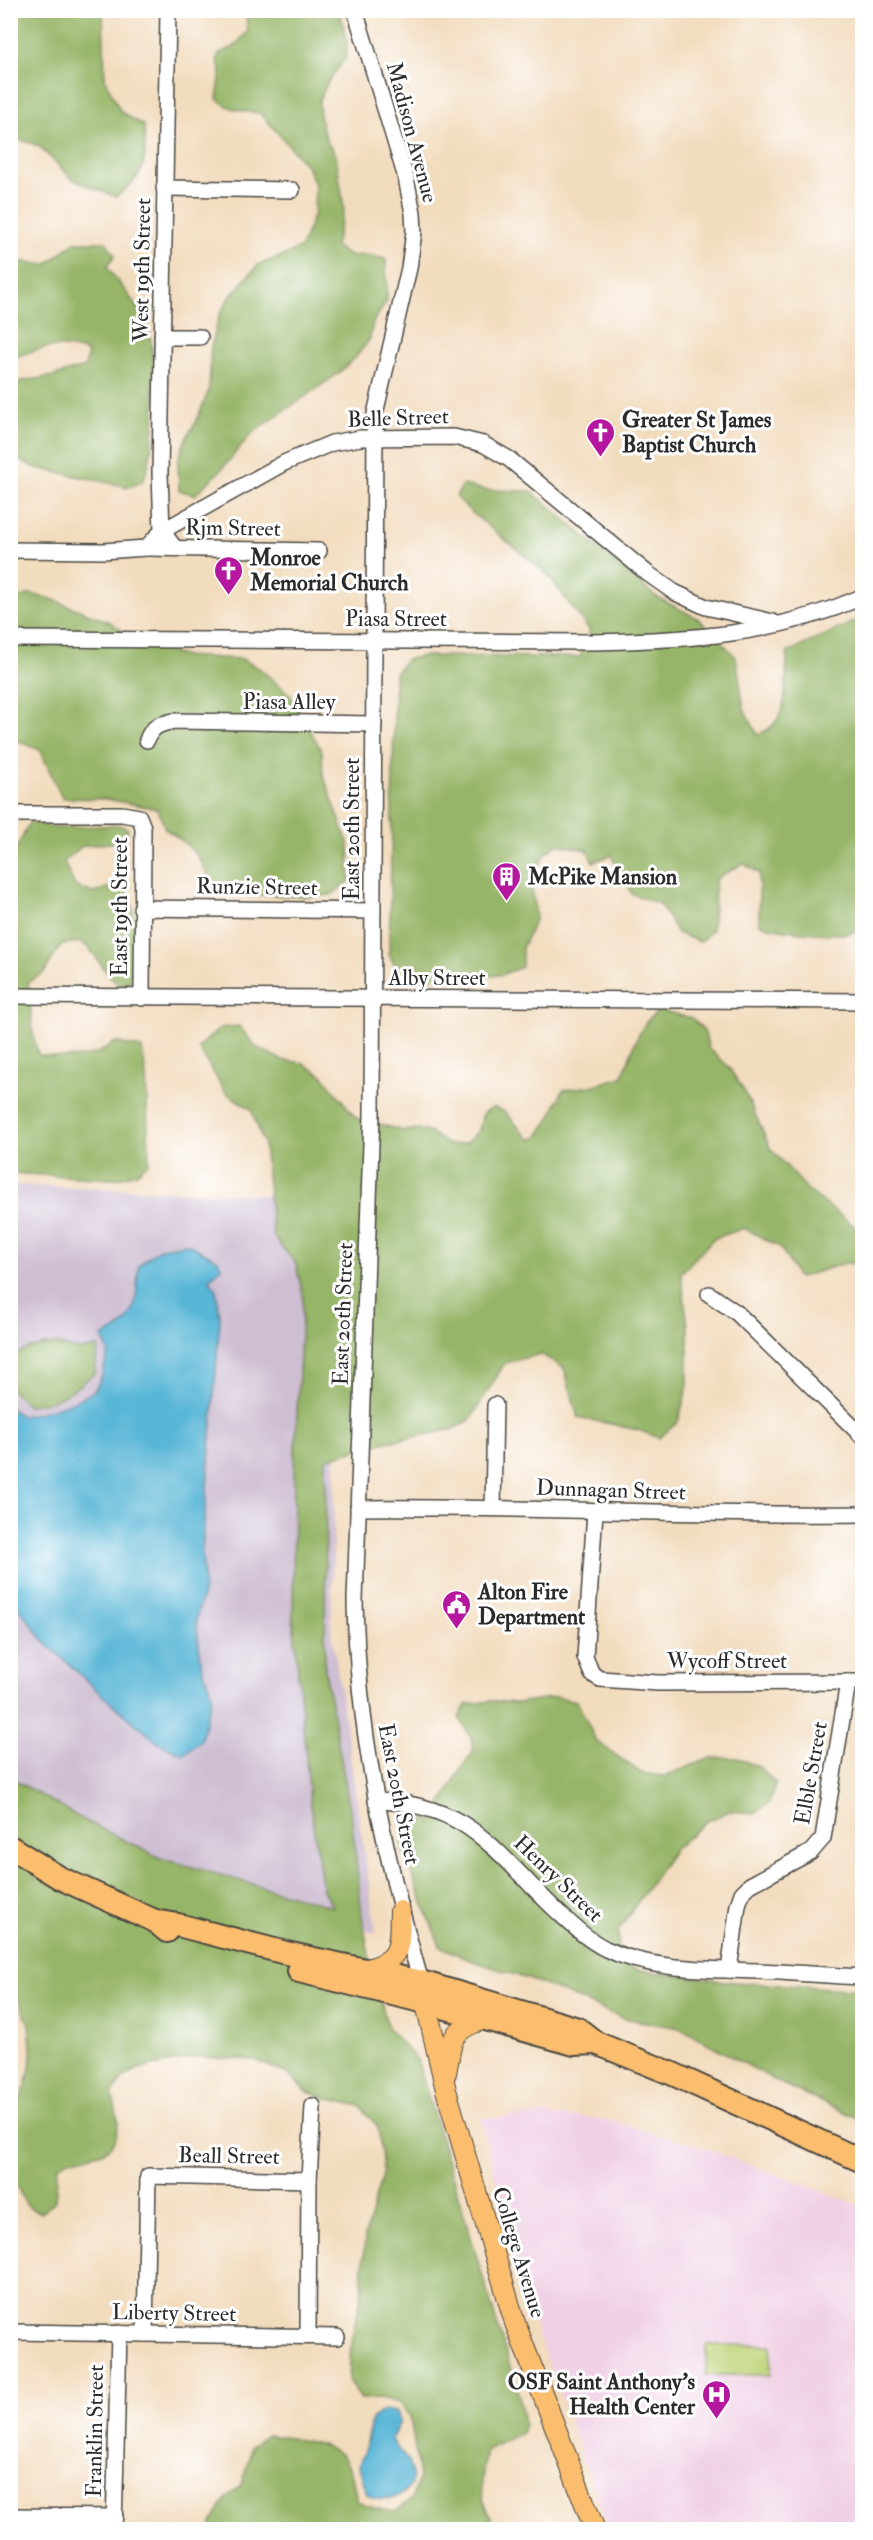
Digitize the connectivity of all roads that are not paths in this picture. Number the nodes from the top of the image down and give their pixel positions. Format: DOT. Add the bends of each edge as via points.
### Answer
graph roads {
  1 [pos="168,10"];
  2 [pos="355,10"];
  3 [pos="165,188"];
  4 [pos="292,190"];
  5 [pos="162,337"];
  6 [pos="200,337"];
  7 [pos="376,438"];
  8 [pos="162,531"];
  9 [pos="146,548"];
  10 [pos="175,548"];
  11 [pos="10,550"];
  12 [pos="319,551"];
  13 [pos="862,597"];
  14 [pos="780,624"];
  15 [pos="10,639"];
  16 [pos="375,640"];
  17 [pos="374,724"];
  18 [pos="147,740"];
  19 [pos="10,814"];
  20 [pos="141,908"];
  21 [pos="373,911"];
  22 [pos="10,996"];
  23 [pos="142,998"];
  24 [pos="373,999"];
  25 [pos="862,1001"];
  26 [pos="709,1294"];
  27 [pos="495,1404"];
  28 [pos="862,1436"];
  29 [pos="358,1508"];
  30 [pos="492,1508"];
  31 [pos="595,1512"];
  32 [pos="862,1514"];
  33 [pos="855,1682"];
  34 [pos="375,1801"];
  35 [pos="10,1847"];
  36 [pos="400,1911"];
  37 [pos="155,1922"];
  38 [pos="363,1970"];
  39 [pos="729,1971"];
  40 [pos="862,1977"];
  41 [pos="423,1992"];
  42 [pos="484,2019"];
  43 [pos="596,2043"];
  44 [pos="444,2082"];
  45 [pos="313,2106"];
  46 [pos="862,2161"];
  47 [pos="309,2180"];
  48 [pos="10,2332"];
  49 [pos="119,2333"];
  50 [pos="145,2334"];
  51 [pos="308,2336"];
  52 [pos="337,2337"];
  53 [pos="10,2516"];
  54 [pos="115,2523"];
  55 [pos="595,2529"];
  1 -- 3 [label="street, West 19th Street"];
  2 -- 7 [label="street, Madison Avenue" via="410,195 414,232 410,268 375,414"];
  3 -- 4 [label="street"];
  3 -- 5 [label="street, West 19th Street"];
  5 -- 6 [label="street"];
  5 -- 8 [label="street, West 19th Street"];
  7 -- 8 [label="street, Belle Street" via="346,439 318,448"];
  7 -- 14 [label="street, Belle Street" via="439,436 483,444 509,459 674,592 706,607"];
  7 -- 16 [label="street, East 20th Street"];
  8 -- 9 [label="street, Belle Street"];
  8 -- 10 [label="street"];
  9 -- 10 [label="street, Rjm Street"];
  9 -- 11 [label="street"];
  10 -- 12 [label="street, Rjm Street"];
  13 -- 14 [label="street"];
  14 -- 16 [label="street, Piasa Street" via="674,640"];
  15 -- 16 [label="street, Piasa Street"];
  16 -- 17 [label="street, East 20th Street"];
  17 -- 18 [label="street, Piasa Alley" via="174,721 157,725 150,730"];
  17 -- 21 [label="street, East 20th Street"];
  19 -- 20 [label="street, East 19th Street" via="139,817 143,827"];
  20 -- 21 [label="street, Runzie Street"];
  20 -- 23 [label="street, East 19th Street"];
  21 -- 24 [label="street, East 20th Street"];
  22 -- 23 [label="street, Alby Street"];
  23 -- 24 [label="street, Alby Street"];
  24 -- 25 [label="street, Alby Street"];
  24 -- 29 [label="street, East 20th Street"];
  26 -- 28 [label="street" via="737,1313"];
  27 -- 30 [label="street"];
  29 -- 30 [label="street, Dunnagan Street"];
  29 -- 34 [label="street, East 20th Street" via="356,1644 363,1727"];
  30 -- 31 [label="street, Dunnagan Street"];
  31 -- 32 [label="street, Dunnagan Street"];
  31 -- 33 [label="street, Wycoff Street" via="585,1657 592,1674 609,1681"];
  33 -- 39 [label="street, Elble Street" via="823,1838 810,1852 742,1893"];
  34 -- 36 [label="street, East 20th Street"];
  34 -- 39 [label="street, Henry Street" via="415,1804 472,1828 575,1928 605,1948 659,1964"];
  35 -- 37 [label="highway" via="60,1878"];
  36 -- 38 [label="main road" via="396,1954 388,1963"];
  36 -- 41 [label="street, East 20th Street"];
  37 -- 38 [label="highway"];
  37 -- 41 [label="highway" via="177,1938"];
  38 -- 41 [label="highway"];
  39 -- 40 [label="street, Henry Street"];
  41 -- 42 [label="highway"];
  41 -- 43 [label="highway" via="578,2029"];
  41 -- 44 [label="main road, College Avenue"];
  42 -- 43 [label="highway" via="574,2044"];
  42 -- 44 [label="main road" via="460,2029 453,2038"];
  43 -- 46 [label="highway"];
  44 -- 55 [label="main road, College Avenue" via="515,2323"];
  45 -- 47 [label="street"];
  47 -- 50 [label="street, Beall Street" via="148,2176"];
  47 -- 51 [label="street"];
  48 -- 49 [label="street, Liberty Street"];
  49 -- 50 [label="street, Liberty Street"];
  49 -- 54 [label="street, Franklin Street"];
  50 -- 51 [label="street, Liberty Street"];
  51 -- 52 [label="street, Liberty Street"];
  53 -- 54 [label="street"];
}
